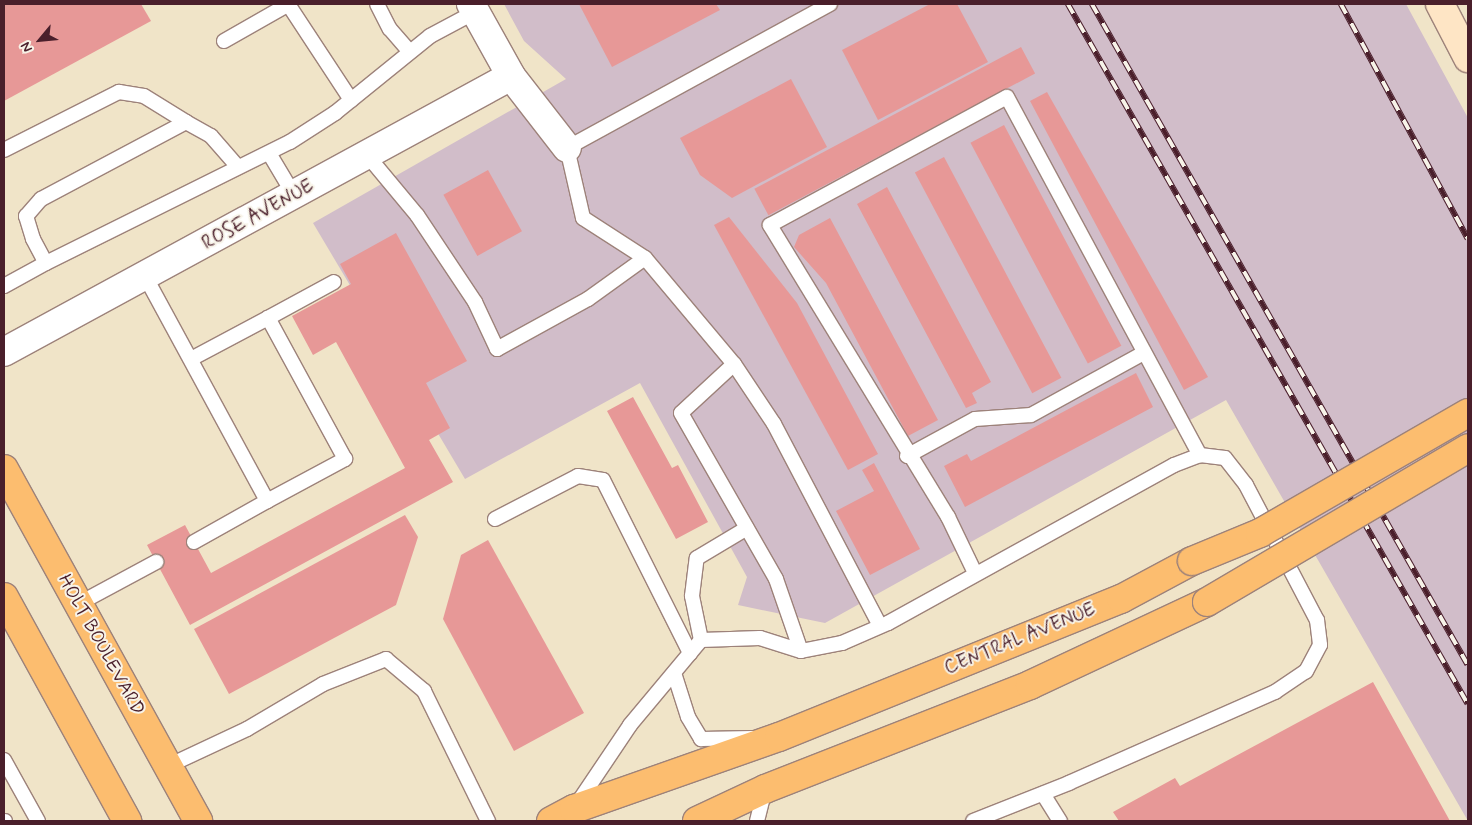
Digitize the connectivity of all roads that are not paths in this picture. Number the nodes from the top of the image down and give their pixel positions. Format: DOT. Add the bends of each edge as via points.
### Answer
graph roads {
  1 [pos="377,4"];
  2 [pos="830,4"];
  3 [pos="1440,4"];
  4 [pos="288,5"];
  5 [pos="473,8"];
  6 [pos="224,41"];
  7 [pos="410,52"];
  8 [pos="1468,58"];
  9 [pos="511,76"];
  10 [pos="351,100"];
  11 [pos="186,122"];
  12 [pos="567,148"];
  13 [pos="4,150"];
  14 [pos="269,153"];
  15 [pos="368,155"];
  16 [pos="238,167"];
  17 [pos="294,195"];
  18 [pos="645,258"];
  19 [pos="46,263"];
  20 [pos="145,276"];
  21 [pos="334,282"];
  22 [pos="4,286"];
  23 [pos="268,318"];
  24 [pos="4,352"];
  25 [pos="1144,352"];
  26 [pos="191,360"];
  27 [pos="734,364"];
  28 [pos="1468,413"];
  29 [pos="1468,448"];
  30 [pos="1200,455"];
  31 [pos="908,456"];
  32 [pos="4,469"];
  33 [pos="267,501"];
  34 [pos="494,519"];
  35 [pos="747,528"];
  36 [pos="194,542"];
  37 [pos="156,562"];
  38 [pos="975,573"];
  39 [pos="4,597"];
  40 [pos="78,604"];
  41 [pos="880,626"];
  42 [pos="701,640"];
  43 [pos="801,651"];
  44 [pos="690,653"];
  45 [pos="674,673"];
  46 [pos="779,737"];
  47 [pos="4,760"];
  48 [pos="168,766"];
  49 [pos="765,789"];
  50 [pos="1043,794"];
  51 [pos="562,815"];
  52 [pos="38,821"];
  53 [pos="127,821"];
  54 [pos="198,821"];
  55 [pos="488,821"];
  56 [pos="697,821"];
  57 [pos="757,821"];
  58 [pos="974,821"];
  59 [pos="1060,821"];
  1 -- 7 [label="lane" via="390,29"];
  2 -- 12 [label="lane"];
  3 -- 8 [label="street"];
  4 -- 6 [label="lane"];
  4 -- 10 [label="lane"];
  5 -- 7 [label="lane"];
  5 -- 9 [label="street"];
  7 -- 10 [label="lane"];
  9 -- 12 [label="street"];
  9 -- 15 [label="street, ROSE AVENUE"];
  10 -- 14 [label="lane"];
  11 -- 13 [label="lane" via="144,96 119,92"];
  11 -- 16 [label="lane" via="211,136"];
  11 -- 19 [label="lane" via="42,199 26,216 33,239"];
  12 -- 18 [label="lane" via="583,218"];
  14 -- 16 [label="lane"];
  14 -- 17 [label="lane"];
  15 -- 17 [label="street, ROSE AVENUE"];
  15 -- 18 [label="lane" via="417,215 475,302 497,348 588,299"];
  16 -- 19 [label="lane"];
  17 -- 20 [label="street, ROSE AVENUE"];
  18 -- 27 [label="lane"];
  19 -- 22 [label="lane"];
  20 -- 24 [label="street, ROSE AVENUE"];
  20 -- 26 [label="lane"];
  21 -- 23 [label="lane"];
  23 -- 26 [label="lane"];
  23 -- 33 [label="lane" via="345,459"];
  25 -- 30 [label="lane"];
  25 -- 31 [label="lane" via="1031,415 975,419"];
  25 -- 31 [label="lane" via="1007,97 770,225"];
  26 -- 33 [label="lane"];
  27 -- 35 [label="lane" via="682,413"];
  27 -- 41 [label="lane" via="774,424"];
  28 -- 46 [label="main road, CENTRAL AVENUE, bridge" via="1260,533 1192,561 1121,598"];
  29 -- 49 [label="main road, bridge" via="1207,602 1030,685"];
  30 -- 38 [label="lane" via="1174,465"];
  30 -- 50 [label="lane" via="1225,458 1246,485 1317,620 1320,646 1306,670 1274,692"];
  31 -- 38 [label="lane" via="948,517"];
  32 -- 40 [label="main road, HOLT BOULEVARD"];
  33 -- 36 [label="lane"];
  34 -- 44 [label="lane" via="578,476 603,480"];
  35 -- 42 [label="lane" via="697,558 692,596"];
  35 -- 43 [label="lane" via="776,579"];
  37 -- 40 [label="lane"];
  38 -- 41 [label="lane"];
  39 -- 53 [label="main road"];
  40 -- 48 [label="main road, HOLT BOULEVARD"];
  41 -- 43 [label="lane" via="842,643"];
  42 -- 43 [label="lane" via="760,638"];
  42 -- 44 [label="lane"];
  44 -- 45 [label="lane"];
  45 -- 46 [label="lane" via="688,717 701,739"];
  45 -- 51 [label="lane"];
  46 -- 51 [label="main road, CENTRAL AVENUE"];
  47 -- 52 [label="lane"];
  48 -- 54 [label="main road, HOLT BOULEVARD"];
  48 -- 55 [label="lane" via="247,729 323,684 386,659 424,691"];
  49 -- 56 [label="main road"];
  49 -- 57 [label="lane"];
  50 -- 58 [label="lane"];
  50 -- 59 [label="lane"];
}
